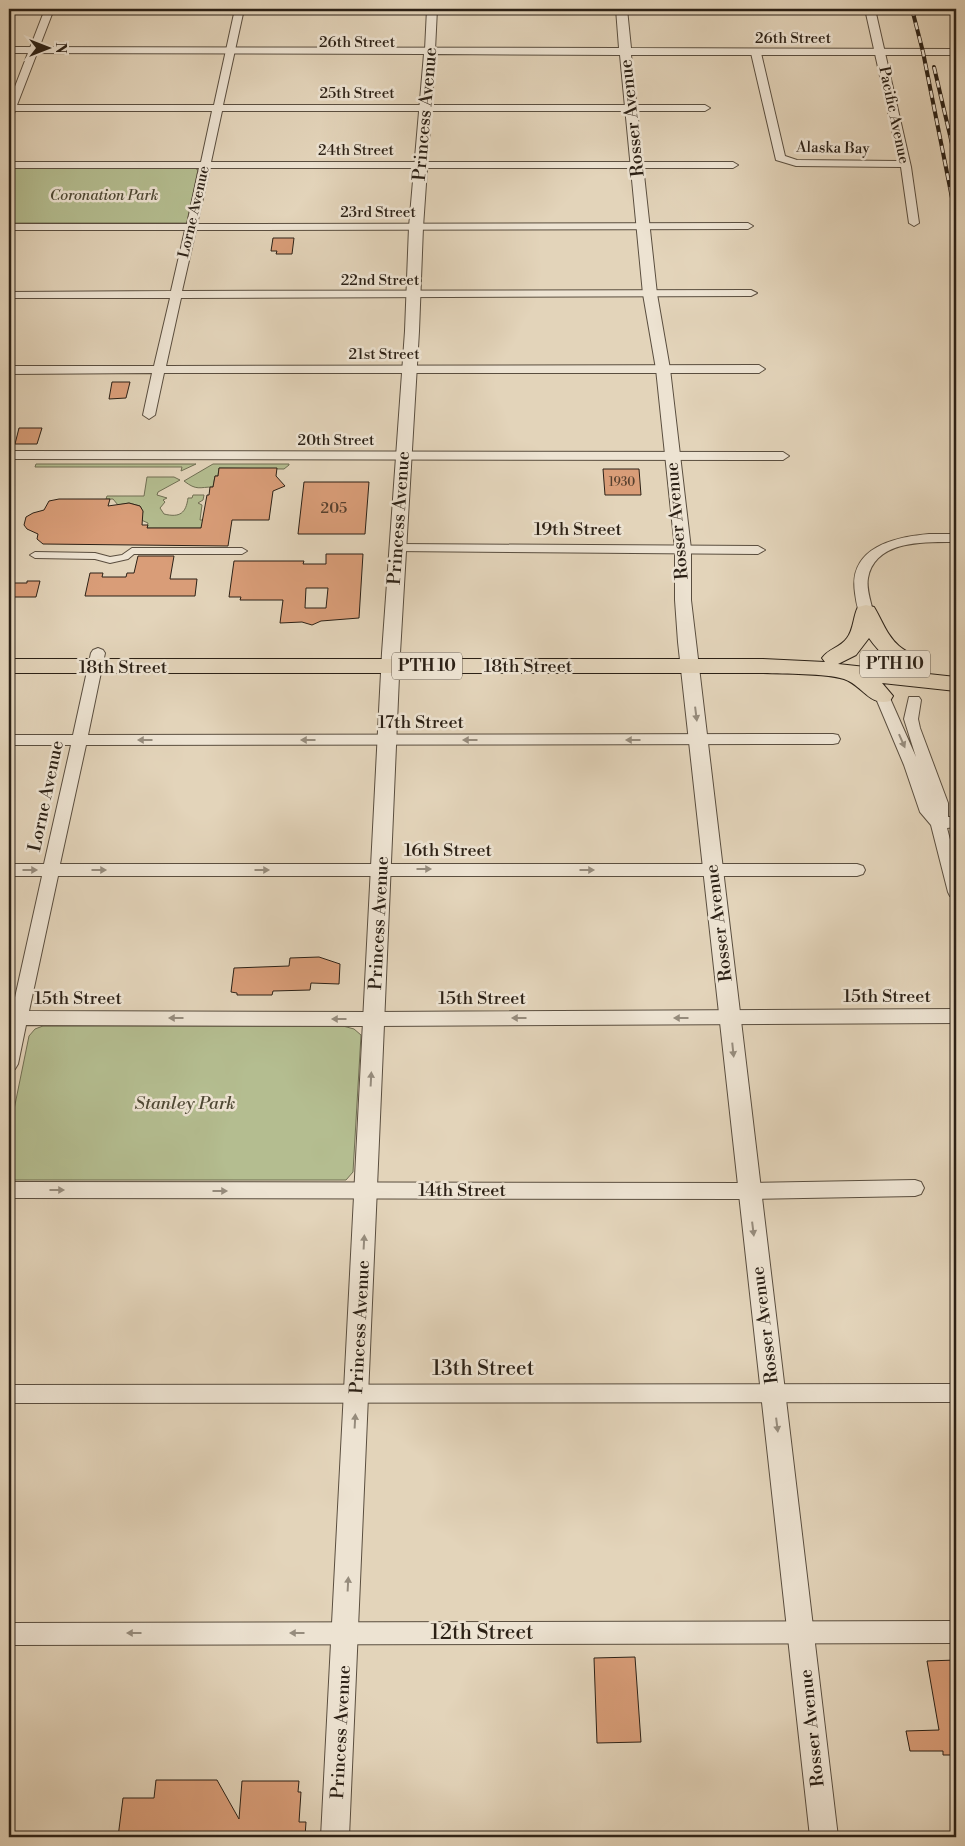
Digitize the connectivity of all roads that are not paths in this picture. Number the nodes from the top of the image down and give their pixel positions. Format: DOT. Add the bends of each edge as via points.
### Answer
graph roads {
  1 [pos="49,9"];
  2 [pos="240,9"];
  3 [pos="432,9"];
  4 [pos="621,9"];
  5 [pos="870,9"];
  6 [pos="9,50"];
  7 [pos="756,52"];
  8 [pos="881,52"];
  9 [pos="956,52"];
  10 [pos="230,53"];
  11 [pos="626,53"];
  12 [pos="32,54"];
  13 [pos="430,54"];
  14 [pos="9,57"];
  15 [pos="219,107"];
  16 [pos="630,108"];
  17 [pos="705,108"];
  18 [pos="426,109"];
  19 [pos="10,110"];
  20 [pos="733,164"];
  21 [pos="905,164"];
  22 [pos="9,165"];
  23 [pos="205,165"];
  24 [pos="420,165"];
  25 [pos="636,165"];
  26 [pos="914,223"];
  27 [pos="643,226"];
  28 [pos="748,226"];
  29 [pos="9,227"];
  30 [pos="192,227"];
  31 [pos="416,227"];
  32 [pos="650,294"];
  33 [pos="751,294"];
  34 [pos="9,295"];
  35 [pos="175,295"];
  36 [pos="413,295"];
  37 [pos="663,369"];
  38 [pos="759,369"];
  39 [pos="9,370"];
  40 [pos="159,370"];
  41 [pos="409,370"];
  42 [pos="149,415"];
  43 [pos="9,456"];
  44 [pos="404,456"];
  45 [pos="672,456"];
  46 [pos="783,456"];
  47 [pos="956,538"];
  48 [pos="398,548"];
  49 [pos="683,549"];
  50 [pos="758,550"];
  51 [pos="242,551"];
  52 [pos="35,555"];
  53 [pos="866,612"];
  54 [pos="9,653"];
  55 [pos="96,660"];
  56 [pos="391,660"];
  57 [pos="689,660"];
  58 [pos="839,665"];
  59 [pos="9,666"];
  60 [pos="917,666"];
  61 [pos="956,671"];
  62 [pos="946,683"];
  63 [pos="882,696"];
  64 [pos="914,700"];
  65 [pos="833,739"];
  66 [pos="9,740"];
  67 [pos="78,740"];
  68 [pos="387,740"];
  69 [pos="699,740"];
  70 [pos="956,822"];
  71 [pos="938,823"];
  72 [pos="9,870"];
  73 [pos="50,870"];
  74 [pos="381,870"];
  75 [pos="712,870"];
  76 [pos="857,870"];
  77 [pos="956,892"];
  78 [pos="956,1016"];
  79 [pos="14,1018"];
  80 [pos="730,1018"];
  81 [pos="374,1019"];
  82 [pos="9,1064"];
  83 [pos="915,1188"];
  84 [pos="9,1190"];
  85 [pos="366,1191"];
  86 [pos="749,1191"];
  87 [pos="357,1392"];
  88 [pos="773,1393"];
  89 [pos="956,1393"];
  90 [pos="9,1394"];
  91 [pos="345,1632"];
  92 [pos="956,1632"];
  93 [pos="801,1633"];
  94 [pos="9,1634"];
  95 [pos="335,1837"];
  96 [pos="824,1837"];
  1 -- 12 [label="street"];
  2 -- 10 [label="street, Lorne Avenue"];
  3 -- 13 [label="street, Princess Avenue"];
  4 -- 11 [label="street, Rosser Avenue"];
  5 -- 8 [label="street, Pacific Avenue"];
  6 -- 12 [label="street, 26th Street"];
  7 -- 8 [label="street, 26th Street"];
  7 -- 11 [label="street, 26th Street" via="674,56"];
  7 -- 21 [label="street, Alaska Bay" via="780,158 796,163"];
  8 -- 9 [label="street, 26th Street"];
  8 -- 21 [label="street, Pacific Avenue"];
  10 -- 12 [label="street, 26th Street"];
  10 -- 13 [label="street, 26th Street"];
  10 -- 15 [label="street, Lorne Avenue"];
  11 -- 13 [label="street, 26th Street"];
  11 -- 16 [label="street, Rosser Avenue"];
  12 -- 14 [label="street, 26th Street"];
  12 -- 19 [label="street"];
  13 -- 18 [label="street, Princess Avenue"];
  15 -- 18 [label="street, 25th Street"];
  15 -- 19 [label="street, 25th Street"];
  15 -- 23 [label="street, Lorne Avenue"];
  16 -- 17 [label="street, 25th Street"];
  16 -- 18 [label="street, 25th Street"];
  16 -- 25 [label="street, Rosser Avenue"];
  18 -- 24 [label="street, Princess Avenue"];
  20 -- 25 [label="street, 24th Street"];
  21 -- 26 [label="street, Pacific Avenue"];
  22 -- 23 [label="street, 24th Street"];
  23 -- 24 [label="street, 24th Street"];
  23 -- 30 [label="street, Lorne Avenue"];
  24 -- 25 [label="street, 24th Street"];
  24 -- 31 [label="street, Princess Avenue"];
  25 -- 27 [label="street, Rosser Avenue"];
  27 -- 28 [label="street, 23rd Street"];
  27 -- 31 [label="street, 23rd Street"];
  27 -- 32 [label="street, Rosser Avenue"];
  29 -- 30 [label="street, 23rd Street"];
  30 -- 31 [label="street, 23rd Street"];
  30 -- 35 [label="street, Lorne Avenue"];
  31 -- 36 [label="street, Princess Avenue"];
  32 -- 33 [label="street, 22nd Street"];
  32 -- 36 [label="street, 22nd Street"];
  32 -- 37 [label="street, Rosser Avenue"];
  34 -- 35 [label="street, 22nd Street"];
  35 -- 36 [label="street, 22nd Street"];
  35 -- 40 [label="street, Lorne Avenue"];
  36 -- 41 [label="street, Princess Avenue"];
  37 -- 38 [label="street, 21st Street"];
  37 -- 41 [label="street, 21st Street"];
  37 -- 45 [label="street, Rosser Avenue"];
  39 -- 40 [label="street, 21st Street"];
  40 -- 41 [label="street, 21st Street"];
  40 -- 42 [label="street, Lorne Avenue"];
  41 -- 44 [label="street, Princess Avenue"];
  43 -- 44 [label="street, 20th Street"];
  44 -- 45 [label="street, 20th Street"];
  44 -- 48 [label="street, Princess Avenue"];
  45 -- 46 [label="street, 20th Street"];
  45 -- 49 [label="street, Rosser Avenue"];
  47 -- 53 [label="street" via="914,539 878,552 870,559 861,579"];
  48 -- 49 [label="street, 19th Street"];
  48 -- 56 [label="street, Princess Avenue"];
  49 -- 50 [label="street, 19th Street"];
  49 -- 57 [label="street, Rosser Avenue" via="683,600"];
  51 -- 52 [label="street" via="132,551 125,557 110,560 95,556"];
  53 -- 58 [label="main road" via="862,631"];
  53 -- 60 [label="main road" via="885,646 897,657"];
  54 -- 55 [label="main road, 18th Street / PTH 10"];
  55 -- 56 [label="main road, 18th Street / PTH 10"];
  55 -- 59 [label="main road, 18th Street / PTH 10"];
  55 -- 67 [label="street, Lorne Avenue"];
  56 -- 57 [label="main road, 18th Street / PTH 10"];
  56 -- 68 [label="street, Princess Avenue"];
  57 -- 58 [label="main road, 18th Street / PTH 10" via="789,667"];
  57 -- 69 [label="street, Rosser Avenue, one-way"];
  58 -- 60 [label="main road, 18th Street / PTH 10"];
  58 -- 62 [label="main road, 18th Street / PTH 10"];
  58 -- 63 [label="main road" via="868,682"];
  60 -- 61 [label="main road, 18th Street / PTH 10"];
  62 -- 64 [label="main road" via="925,686"];
  63 -- 71 [label="street, one-way" via="912,764 928,812"];
  64 -- 71 [label="street" via="911,719 940,804 942,814"];
  65 -- 69 [label="street, 17th Street"];
  66 -- 67 [label="street, 17th Street"];
  68 -- 67 [label="street, 17th Street, one-way"];
  67 -- 73 [label="street, Lorne Avenue"];
  69 -- 68 [label="street, 17th Street, one-way"];
  68 -- 74 [label="street, Princess Avenue"];
  69 -- 75 [label="street, Rosser Avenue"];
  70 -- 71 [label="street"];
  71 -- 77 [label="street"];
  72 -- 73 [label="street, 16th Street, one-way"];
  73 -- 74 [label="street, 16th Street, one-way"];
  73 -- 79 [label="street, Lorne Avenue"];
  74 -- 75 [label="street, 16th Street, one-way"];
  74 -- 81 [label="street, Princess Avenue"];
  75 -- 76 [label="street, 16th Street"];
  75 -- 80 [label="street, Rosser Avenue"];
  78 -- 80 [label="street, 15th Street"];
  81 -- 79 [label="street, 15th Street, one-way"];
  79 -- 82 [label="street, Lorne Avenue"];
  80 -- 81 [label="street, 15th Street, one-way"];
  80 -- 86 [label="street, Rosser Avenue, one-way"];
  85 -- 81 [label="street, Princess Avenue, one-way"];
  83 -- 86 [label="street, 14th Street"];
  84 -- 85 [label="street, 14th Street, one-way"];
  85 -- 86 [label="street, 14th Street"];
  87 -- 85 [label="street, Princess Avenue, one-way"];
  86 -- 88 [label="street, Rosser Avenue, one-way"];
  87 -- 88 [label="street, 13th Street"];
  87 -- 90 [label="street, 13th Street"];
  91 -- 87 [label="street, Princess Avenue, one-way"];
  88 -- 89 [label="street, 13th Street"];
  88 -- 93 [label="street, Rosser Avenue, one-way"];
  91 -- 93 [label="street, 12th Street"];
  91 -- 94 [label="street, 12th Street, one-way"];
  91 -- 95 [label="street, Princess Avenue"];
  92 -- 93 [label="street, 12th Street"];
  93 -- 96 [label="street, Rosser Avenue"];
}
